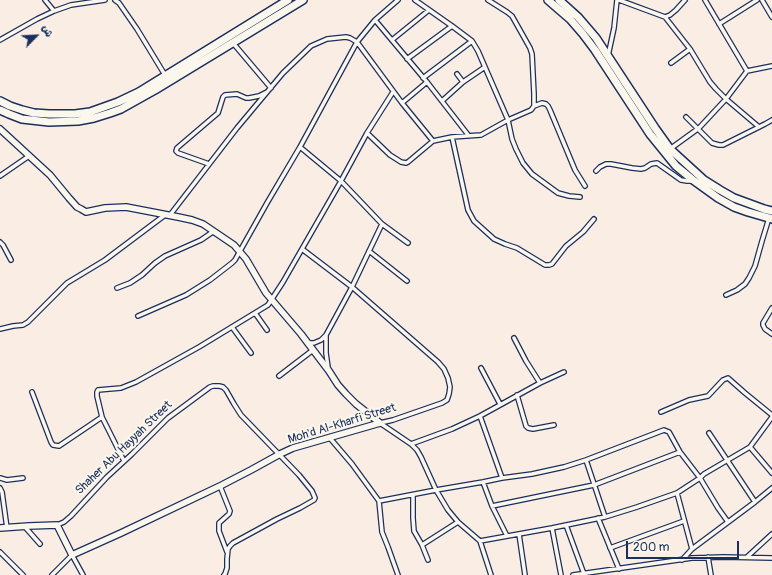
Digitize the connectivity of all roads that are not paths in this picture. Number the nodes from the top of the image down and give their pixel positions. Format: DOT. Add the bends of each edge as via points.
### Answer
graph roads {
  1 [pos="45,0"];
  2 [pos="105,0"];
  3 [pos="115,0"];
  4 [pos="288,0"];
  5 [pos="302,0"];
  6 [pos="398,0"];
  7 [pos="415,0"];
  8 [pos="488,0"];
  9 [pos="548,0"];
  10 [pos="559,0"];
  11 [pos="618,0"];
  12 [pos="685,0"];
  13 [pos="705,0"];
  14 [pos="757,0"];
  15 [pos="762,0"];
  16 [pos="429,10"];
  17 [pos="54,11"];
  18 [pos="665,17"];
  19 [pos="772,17"];
  20 [pos="262,20"];
  21 [pos="375,20"];
  22 [pos="719,24"];
  23 [pos="452,26"];
  24 [pos="249,28"];
  25 [pos="0,40"];
  26 [pos="392,40"];
  27 [pos="357,42"];
  28 [pos="472,42"];
  29 [pos="232,43"];
  30 [pos="690,49"];
  31 [pos="608,57"];
  32 [pos="407,59"];
  33 [pos="671,63"];
  34 [pos="772,66"];
  35 [pos="485,67"];
  36 [pos="747,71"];
  37 [pos="457,74"];
  38 [pos="165,75"];
  39 [pos="423,78"];
  40 [pos="427,82"];
  41 [pos="463,82"];
  42 [pos="271,88"];
  43 [pos="268,92"];
  44 [pos="393,92"];
  45 [pos="726,99"];
  46 [pos="0,101"];
  47 [pos="442,101"];
  48 [pos="402,103"];
  49 [pos="534,106"];
  50 [pos="0,110"];
  51 [pos="686,117"];
  52 [pos="508,120"];
  53 [pos="772,120"];
  54 [pos="759,127"];
  55 [pos="699,128"];
  56 [pos="0,129"];
  57 [pos="367,134"];
  58 [pos="469,136"];
  59 [pos="452,137"];
  60 [pos="433,141"];
  61 [pos="300,146"];
  62 [pos="670,149"];
  63 [pos="29,156"];
  64 [pos="209,164"];
  65 [pos="596,171"];
  66 [pos="0,176"];
  67 [pos="693,180"];
  68 [pos="341,181"];
  69 [pos="585,186"];
  70 [pos="580,197"];
  71 [pos="772,211"];
  72 [pos="168,215"];
  73 [pos="594,219"];
  74 [pos="771,219"];
  75 [pos="382,224"];
  76 [pos="214,231"];
  77 [pos="0,242"];
  78 [pos="408,243"];
  79 [pos="302,249"];
  80 [pos="240,251"];
  81 [pos="369,251"];
  82 [pos="11,260"];
  83 [pos="408,281"];
  84 [pos="352,287"];
  85 [pos="117,288"];
  86 [pos="726,295"];
  87 [pos="272,300"];
  88 [pos="772,308"];
  89 [pos="255,313"];
  90 [pos="138,316"];
  91 [pos="232,327"];
  92 [pos="0,330"];
  93 [pos="268,330"];
  94 [pos="772,334"];
  95 [pos="326,335"];
  96 [pos="514,338"];
  97 [pos="308,343"];
  98 [pos="313,350"];
  99 [pos="251,353"];
  100 [pos="480,368"];
  101 [pos="329,371"];
  102 [pos="564,372"];
  103 [pos="279,376"];
  104 [pos="540,383"];
  105 [pos="32,392"];
  106 [pos="517,395"];
  107 [pos="500,404"];
  108 [pos="661,412"];
  109 [pos="480,416"];
  110 [pos="772,416"];
  111 [pos="102,417"];
  112 [pos="380,423"];
  113 [pos="554,425"];
  114 [pos="709,433"];
  115 [pos="329,438"];
  116 [pos="411,444"];
  117 [pos="750,447"];
  118 [pos="680,452"];
  119 [pos="280,454"];
  120 [pos="586,460"];
  121 [pos="124,461"];
  122 [pos="728,461"];
  123 [pos="772,473"];
  124 [pos="0,478"];
  125 [pos="23,478"];
  126 [pos="502,478"];
  127 [pos="700,478"];
  128 [pos="483,482"];
  129 [pos="594,485"];
  130 [pos="220,486"];
  131 [pos="0,488"];
  132 [pos="772,488"];
  133 [pos="436,490"];
  134 [pos="677,493"];
  135 [pos="413,495"];
  136 [pos="379,501"];
  137 [pos="755,502"];
  138 [pos="492,506"];
  139 [pos="605,517"];
  140 [pos="598,518"];
  141 [pos="684,521"];
  142 [pos="458,522"];
  143 [pos="728,522"];
  144 [pos="57,525"];
  145 [pos="566,525"];
  146 [pos="24,526"];
  147 [pos="0,528"];
  148 [pos="7,528"];
  149 [pos="552,528"];
  150 [pos="518,534"];
  151 [pos="772,534"];
  152 [pos="507,536"];
  153 [pos="480,541"];
  154 [pos="40,544"];
  155 [pos="422,545"];
  156 [pos="610,548"];
  157 [pos="692,549"];
  158 [pos="0,552"];
  159 [pos="227,552"];
  160 [pos="72,555"];
  161 [pos="708,557"];
  162 [pos="747,557"];
  163 [pos="772,558"];
  164 [pos="428,560"];
  165 [pos="682,560"];
  166 [pos="619,569"];
  167 [pos="227,571"];
  168 [pos="584,574"];
  169 [pos="23,575"];
  170 [pos="52,575"];
  171 [pos="83,575"];
  172 [pos="224,575"];
  173 [pos="231,575"];
  174 [pos="398,575"];
  175 [pos="491,575"];
  176 [pos="525,575"];
  177 [pos="561,575"];
  178 [pos="573,575"];
  179 [pos="711,575"];
  1 -- 17 [label="street"];
  2 -- 17 [label="street" via="71,5"];
  3 -- 38 [label="street" via="137,29"];
  4 -- 20 [label="highway"];
  5 -- 20 [label="highway"];
  6 -- 21 [label="street"];
  7 -- 16 [label="street"];
  8 -- 49 [label="street" via="512,16 530,48"];
  9 -- 67 [label="highway" via="583,34 650,134 676,166"];
  10 -- 31 [label="highway" via="581,20"];
  11 -- 18 [label="street"];
  11 -- 31 [label="street"];
  12 -- 18 [label="street"];
  13 -- 22 [label="street"];
  14 -- 22 [label="street"];
  15 -- 19 [label="street"];
  16 -- 23 [label="street"];
  16 -- 26 [label="street"];
  17 -- 25 [label="street"];
  18 -- 30 [label="street"];
  20 -- 24 [label="highway"];
  21 -- 26 [label="street"];
  21 -- 27 [label="street"];
  22 -- 36 [label="street"];
  23 -- 28 [label="street"];
  23 -- 32 [label="street"];
  24 -- 29 [label="highway"];
  24 -- 38 [label="highway"];
  26 -- 32 [label="street"];
  27 -- 42 [label="street" via="350,38 327,39 311,46"];
  27 -- 44 [label="street"];
  27 -- 61 [label="street"];
  28 -- 35 [label="street"];
  28 -- 39 [label="street"];
  29 -- 42 [label="street"];
  29 -- 50 [label="highway" via="129,105 94,118 49,122 22,119"];
  30 -- 33 [label="street"];
  30 -- 45 [label="street" via="710,82"];
  31 -- 62 [label="highway"];
  32 -- 39 [label="street"];
  34 -- 36 [label="street"];
  35 -- 41 [label="street"];
  35 -- 52 [label="street"];
  36 -- 45 [label="street"];
  37 -- 41 [label="street"];
  38 -- 46 [label="highway" via="139,92 90,112 34,113"];
  39 -- 40 [label="street"];
  40 -- 47 [label="street"];
  40 -- 48 [label="street"];
  41 -- 47 [label="street"];
  42 -- 43 [label="street"];
  43 -- 64 [label="street"];
  43 -- 64 [label="street" via="249,98 237,94 222,97 218,113 176,148 178,152"];
  44 -- 48 [label="street"];
  44 -- 57 [label="street"];
  45 -- 54 [label="street"];
  45 -- 55 [label="street"];
  47 -- 58 [label="street"];
  48 -- 60 [label="street"];
  49 -- 52 [label="street" via="529,112"];
  49 -- 69 [label="street" via="544,102 548,106 575,170"];
  51 -- 55 [label="street"];
  52 -- 58 [label="street" via="485,133"];
  52 -- 70 [label="street" via="516,149 532,174 558,193"];
  53 -- 54 [label="street"];
  54 -- 55 [label="street" via="719,146 712,143"];
  55 -- 62 [label="street"];
  56 -- 63 [label="street"];
  57 -- 60 [label="street" via="403,163 408,162"];
  57 -- 68 [label="street"];
  58 -- 59 [label="street"];
  59 -- 60 [label="street"];
  59 -- 73 [label="street" via="468,210 474,221 494,238 549,265"];
  61 -- 68 [label="street"];
  61 -- 80 [label="street"];
  62 -- 71 [label="highway" via="704,180 720,190 734,198"];
  63 -- 66 [label="street"];
  63 -- 72 [label="street" via="50,175 77,207 86,212 126,207"];
  64 -- 72 [label="street"];
  65 -- 67 [label="street" via="606,164 638,169 657,163 681,180"];
  67 -- 74 [label="highway" via="734,207"];
  68 -- 75 [label="street"];
  68 -- 79 [label="street"];
  72 -- 76 [label="street" via="199,222"];
  72 -- 92 [label="street" via="105,260 67,283 24,325"];
  74 -- 86 [label="street" via="749,278 737,290"];
  75 -- 78 [label="street"];
  75 -- 81 [label="street"];
  76 -- 80 [label="street"];
  76 -- 85 [label="street" via="201,240 160,259 142,275"];
  77 -- 82 [label="street"];
  79 -- 84 [label="street, Moh'd Al-Kharfi Street"];
  79 -- 87 [label="street"];
  80 -- 87 [label="street"];
  80 -- 90 [label="street" via="232,263 210,280 178,299"];
  81 -- 83 [label="street"];
  81 -- 84 [label="street"];
  84 -- 95 [label="street"];
  84 -- 112 [label="street, Moh'd Al-Kharfi Street" via="438,362 444,369 450,387 447,400 442,403"];
  87 -- 89 [label="street"];
  87 -- 97 [label="street"];
  88 -- 94 [label="street" via="763,325"];
  89 -- 91 [label="street"];
  89 -- 93 [label="street"];
  91 -- 99 [label="street"];
  91 -- 111 [label="street" via="132,384 122,388 98,390"];
  95 -- 97 [label="street" via="321,340"];
  95 -- 101 [label="street"];
  96 -- 104 [label="street"];
  97 -- 98 [label="street"];
  98 -- 101 [label="street"];
  98 -- 103 [label="street"];
  100 -- 107 [label="street"];
  101 -- 112 [label="street" via="346,394"];
  102 -- 104 [label="street"];
  104 -- 106 [label="street"];
  105 -- 111 [label="street" via="51,442 55,446 59,446"];
  106 -- 107 [label="street"];
  106 -- 113 [label="street" via="528,428"];
  107 -- 109 [label="street"];
  108 -- 110 [label="street" via="689,400 708,396 728,378"];
  109 -- 116 [label="street"];
  109 -- 126 [label="street"];
  110 -- 117 [label="street"];
  111 -- 121 [label="street"];
  112 -- 115 [label="street, Moh'd Al-Kharfi Street"];
  112 -- 116 [label="street"];
  114 -- 122 [label="street"];
  115 -- 119 [label="street, Moh'd Al-Kharfi Street"];
  115 -- 136 [label="street"];
  116 -- 133 [label="street" via="421,457"];
  117 -- 122 [label="street"];
  117 -- 123 [label="street"];
  118 -- 120 [label="street" via="673,437 664,430"];
  118 -- 127 [label="street"];
  118 -- 129 [label="street"];
  119 -- 121 [label="street, Shaher Abu Hayyah Street" via="241,415 226,390 216,385 168,418"];
  119 -- 130 [label="street, Moh'd Al-Kharfi Street"];
  119 -- 159 [label="street" via="312,491 314,499 233,543"];
  120 -- 126 [label="street" via="549,471"];
  120 -- 129 [label="street"];
  121 -- 144 [label="street, Shaher Abu Hayyah Street" via="71,516"];
  122 -- 127 [label="street"];
  122 -- 137 [label="street"];
  124 -- 125 [label="street"];
  126 -- 128 [label="street"];
  127 -- 134 [label="street"];
  127 -- 143 [label="street"];
  128 -- 133 [label="street"];
  128 -- 138 [label="street"];
  129 -- 138 [label="street"];
  129 -- 139 [label="street"];
  130 -- 159 [label="street" via="230,511 230,514 219,523"];
  130 -- 160 [label="street, Moh'd Al-Kharfi Street"];
  131 -- 148 [label="street"];
  132 -- 137 [label="street"];
  133 -- 135 [label="street"];
  133 -- 142 [label="street"];
  134 -- 139 [label="street"];
  134 -- 141 [label="street"];
  135 -- 136 [label="street"];
  135 -- 155 [label="street" via="414,531"];
  136 -- 174 [label="street" via="382,532"];
  137 -- 143 [label="street"];
  138 -- 152 [label="street"];
  139 -- 140 [label="street"];
  140 -- 145 [label="street"];
  140 -- 156 [label="street"];
  141 -- 156 [label="street"];
  141 -- 157 [label="street"];
  142 -- 153 [label="street"];
  142 -- 155 [label="street"];
  143 -- 157 [label="street"];
  144 -- 146 [label="street"];
  144 -- 160 [label="street"];
  145 -- 149 [label="street"];
  145 -- 168 [label="street"];
  146 -- 148 [label="street"];
  146 -- 154 [label="street"];
  147 -- 148 [label="street"];
  149 -- 150 [label="street"];
  149 -- 177 [label="street"];
  150 -- 152 [label="street"];
  150 -- 176 [label="street"];
  151 -- 162 [label="street"];
  152 -- 153 [label="street"];
  153 -- 175 [label="street"];
  155 -- 164 [label="street"];
  156 -- 166 [label="street"];
  157 -- 165 [label="street"];
  158 -- 169 [label="street"];
  159 -- 167 [label="street"];
  160 -- 170 [label="street, Moh'd Al-Kharfi Street"];
  160 -- 171 [label="street"];
  161 -- 162 [label="street"];
  161 -- 165 [label="street"];
  161 -- 179 [label="street"];
  162 -- 163 [label="street"];
  165 -- 166 [label="street"];
  166 -- 168 [label="street"];
  167 -- 172 [label="street"];
  167 -- 173 [label="street"];
  168 -- 178 [label="street"];
}
